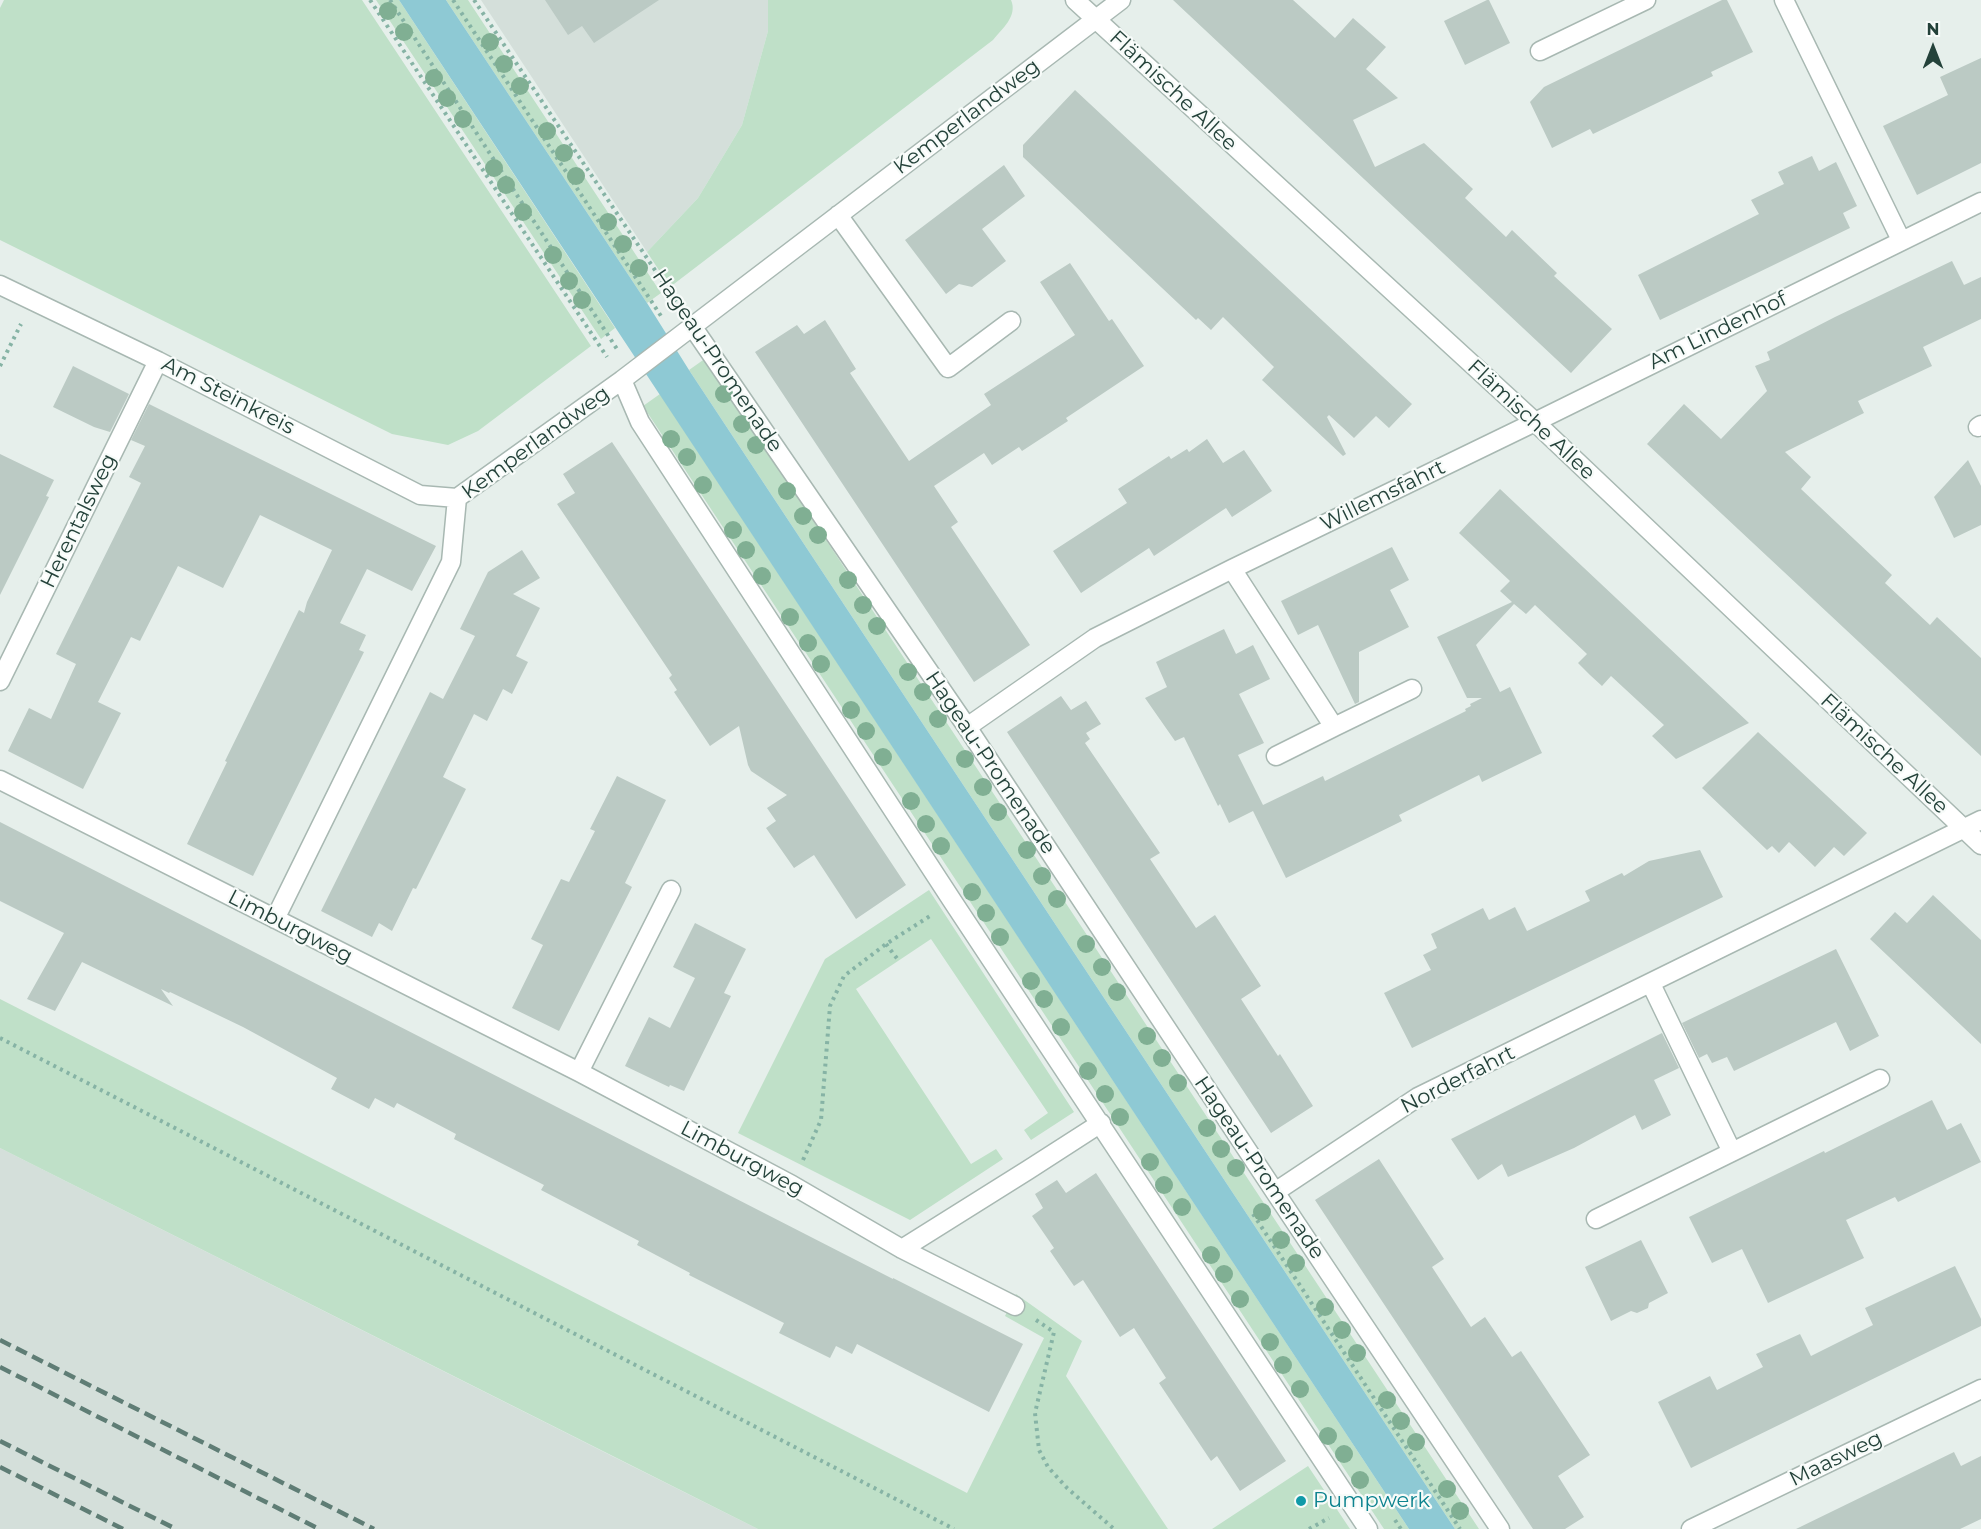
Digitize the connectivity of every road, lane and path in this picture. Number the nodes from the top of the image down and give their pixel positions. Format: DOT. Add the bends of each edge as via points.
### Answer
graph roads {
  1 [pos="370,0"];
  2 [pos="474,0"];
  3 [pos="1075,0"];
  4 [pos="1120,0"];
  5 [pos="1646,0"];
  6 [pos="1784,0"];
  7 [pos="1096,19"];
  8 [pos="1540,51"];
  9 [pos="1981,202"];
  10 [pos="838,215"];
  11 [pos="1901,240"];
  12 [pos="0,285"];
  13 [pos="32,301"];
  14 [pos="1011,321"];
  15 [pos="692,326"];
  16 [pos="158,361"];
  17 [pos="0,366"];
  18 [pos="627,376"];
  19 [pos="1535,422"];
  20 [pos="457,498"];
  21 [pos="1232,569"];
  22 [pos="0,681"];
  23 [pos="1412,689"];
  24 [pos="967,727"];
  25 [pos="1334,727"];
  26 [pos="1276,756"];
  27 [pos="0,780"];
  28 [pos="1981,820"];
  29 [pos="1963,829"];
  30 [pos="1981,846"];
  31 [pos="671,890"];
  32 [pos="953,902"];
  33 [pos="275,919"];
  34 [pos="886,944"];
  35 [pos="899,961"];
  36 [pos="1651,984"];
  37 [pos="0,1038"];
  38 [pos="579,1072"];
  39 [pos="1880,1079"];
  40 [pos="1101,1123"];
  41 [pos="1732,1152"];
  42 [pos="792,1185"];
  43 [pos="1275,1192"];
  44 [pos="1596,1219"];
  45 [pos="902,1249"];
  46 [pos="1016,1306"];
  47 [pos="1981,1389"];
  48 [pos="954,1529"];
  49 [pos="1114,1529"];
  50 [pos="1368,1529"];
  51 [pos="1500,1529"];
  52 [pos="1692,1529"];
  1 -- 18 [label="path"];
  2 -- 15 [label="path, Hageau-Promenade"];
  3 -- 7 [label="street, Flämische Allee"];
  4 -- 7 [label="street, Kemperlandweg"];
  5 -- 8 [label="street"];
  6 -- 11 [label="street"];
  7 -- 10 [label="street, Kemperlandweg"];
  7 -- 19 [label="street, Flämische Allee"];
  9 -- 11 [label="street, Am Lindenhof"];
  10 -- 14 [label="street" via="948,368"];
  10 -- 15 [label="street, Kemperlandweg"];
  11 -- 19 [label="street, Am Lindenhof"];
  12 -- 13 [label="street, Am Steinkreis"];
  13 -- 16 [label="street, Am Steinkreis"];
  13 -- 17 [label="path"];
  15 -- 18 [label="street, Kemperlandweg"];
  15 -- 24 [label="street, Hageau-Promenade"];
  16 -- 20 [label="street, Am Steinkreis" via="420,495"];
  16 -- 22 [label="street, Herentalsweg"];
  18 -- 20 [label="street, Kemperlandweg"];
  18 -- 32 [label="street" via="640,422"];
  19 -- 21 [label="street, Willemsfahrt"];
  19 -- 29 [label="street, Flämische Allee"];
  20 -- 33 [label="street, Kemperlandweg" via="452,562"];
  21 -- 24 [label="street, Willemsfahrt" via="1095,639"];
  21 -- 25 [label="street"];
  23 -- 25 [label="street"];
  24 -- 43 [label="street, Hageau-Promenade"];
  25 -- 26 [label="street"];
  27 -- 33 [label="street, Limburgweg"];
  28 -- 29 [label="street, Norderfahrt"];
  29 -- 30 [label="street, Flämische Allee"];
  29 -- 36 [label="street, Norderfahrt"];
  31 -- 38 [label="street"];
  32 -- 34 [label="path"];
  32 -- 40 [label="street"];
  33 -- 38 [label="street, Limburgweg"];
  34 -- 35 [label="path"];
  34 -- 42 [label="path" via="844,976 830,1006 821,1120"];
  36 -- 41 [label="street"];
  36 -- 43 [label="street, Norderfahrt" via="1418,1097"];
  37 -- 48 [label="path"];
  38 -- 42 [label="street, Limburgweg"];
  39 -- 41 [label="street"];
  40 -- 45 [label="street"];
  40 -- 50 [label="street"];
  41 -- 44 [label="street"];
  42 -- 45 [label="street, Limburgweg"];
  43 -- 51 [label="street, Hageau-Promenade"];
  45 -- 46 [label="street, Limburgweg"];
  46 -- 49 [label="path" via="1054,1332 1035,1413 1039,1450 1067,1488"];
  47 -- 52 [label="street, Maasweg"];
}
